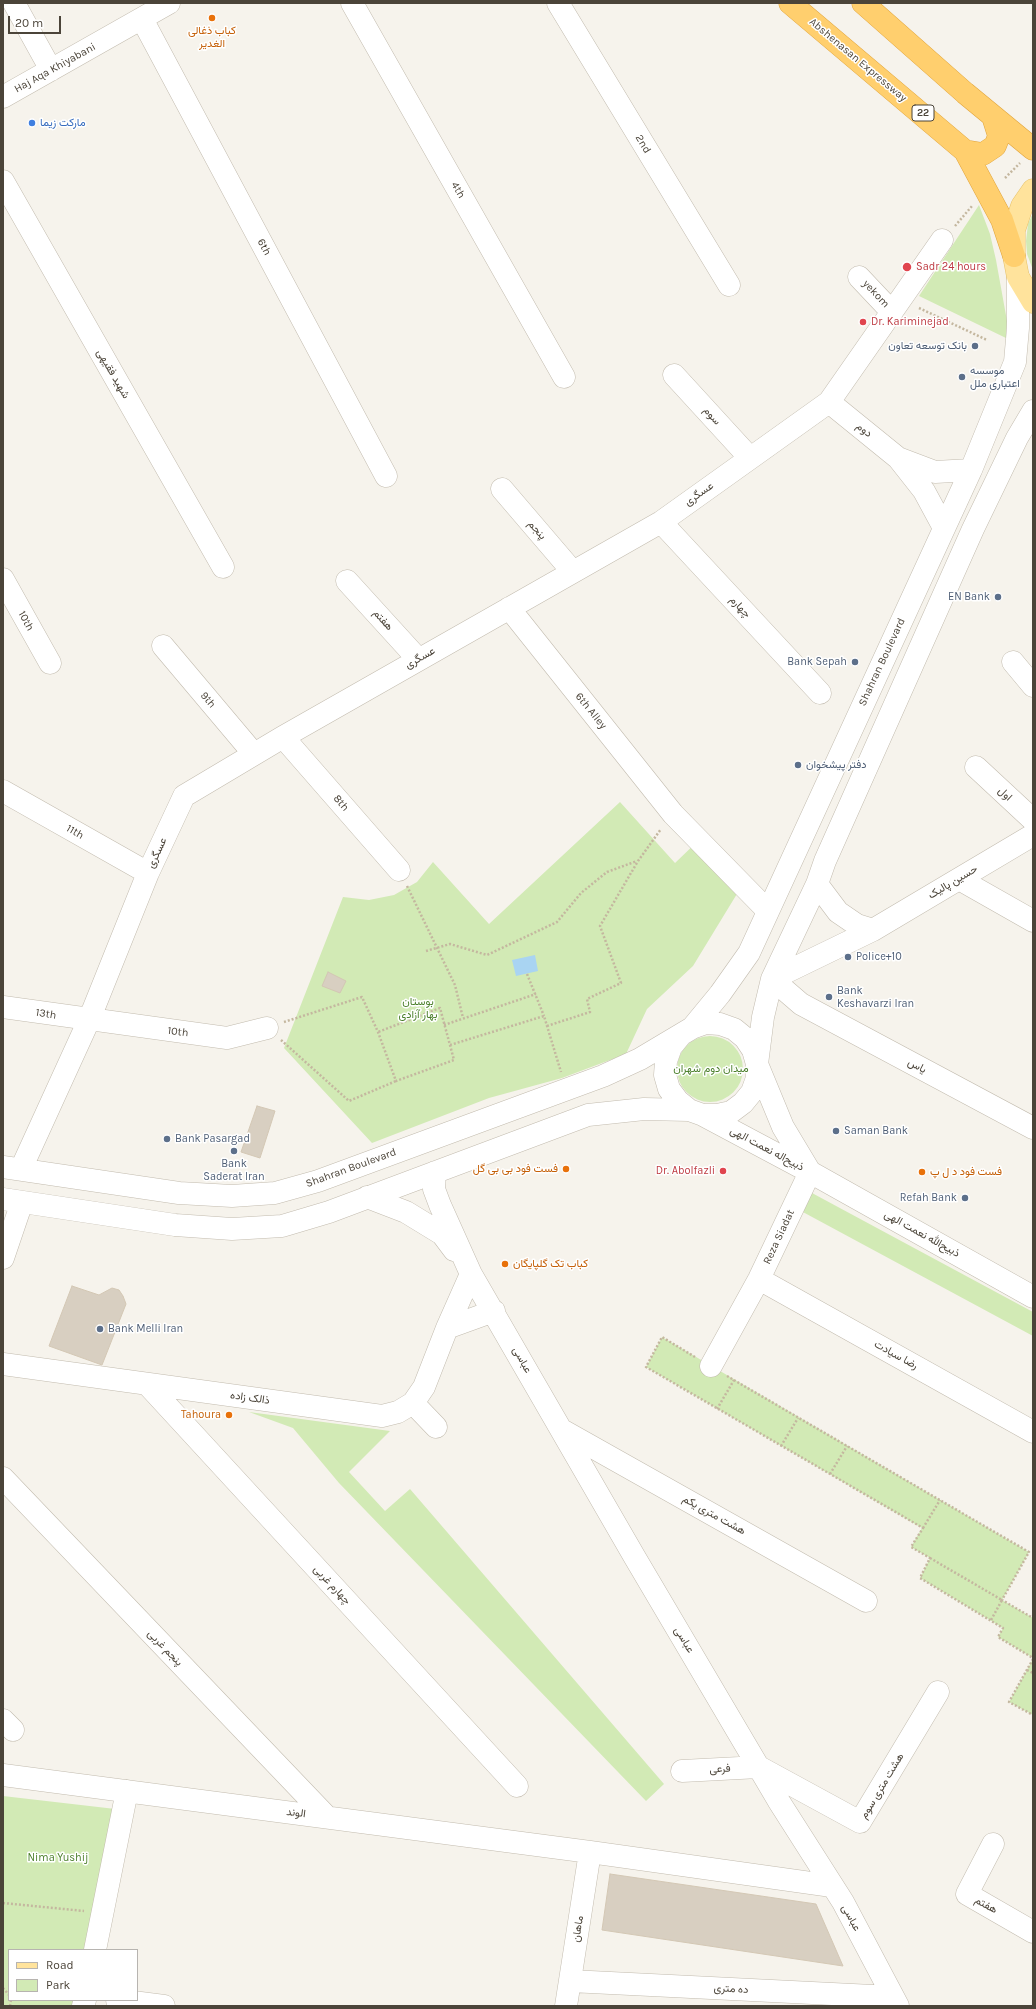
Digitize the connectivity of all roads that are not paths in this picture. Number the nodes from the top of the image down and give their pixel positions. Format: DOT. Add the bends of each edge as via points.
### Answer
graph roads {
  1 [pos="14,3"];
  2 [pos="169,3"];
  3 [pos="352,3"];
  4 [pos="558,3"];
  5 [pos="790,3"];
  6 [pos="863,3"];
  7 [pos="142,19"];
  8 [pos="51,70"];
  9 [pos="3,97"];
  10 [pos="993,117"];
  11 [pos="965,151"];
  12 [pos="1027,156"];
  13 [pos="3,181"];
  14 [pos="1033,190"];
  15 [pos="942,240"];
  16 [pos="1014,256"];
  17 [pos="859,277"];
  18 [pos="1018,277"];
  19 [pos="729,285"];
  20 [pos="1033,302"];
  21 [pos="897,305"];
  22 [pos="674,375"];
  23 [pos="564,377"];
  24 [pos="829,402"];
  25 [pos="1033,411"];
  26 [pos="750,458"];
  27 [pos="898,458"];
  28 [pos="970,470"];
  29 [pos="386,476"];
  30 [pos="502,489"];
  31 [pos="661,522"];
  32 [pos="944,528"];
  33 [pos="223,567"];
  34 [pos="573,572"];
  35 [pos="3,579"];
  36 [pos="347,581"];
  37 [pos="508,608"];
  38 [pos="163,646"];
  39 [pos="418,660"];
  40 [pos="1013,662"];
  41 [pos="50,663"];
  42 [pos="1033,686"];
  43 [pos="820,693"];
  44 [pos="283,737"];
  45 [pos="254,754"];
  46 [pos="976,767"];
  47 [pos="3,791"];
  48 [pos="1033,820"];
  49 [pos="1033,835"];
  50 [pos="399,870"];
  51 [pos="148,873"];
  52 [pos="959,879"];
  53 [pos="817,884"];
  54 [pos="768,911"];
  55 [pos="1033,921"];
  56 [pos="873,930"];
  57 [pos="772,979"];
  58 [pos="3,1007"];
  59 [pos="89,1020"];
  60 [pos="267,1028"];
  61 [pos="686,1032"];
  62 [pos="758,1064"];
  63 [pos="696,1113"];
  64 [pos="1033,1128"];
  65 [pos="12,1168"];
  66 [pos="435,1172"];
  67 [pos="810,1172"];
  68 [pos="367,1197"];
  69 [pos="13,1201"];
  70 [pos="3,1258"];
  71 [pos="472,1274"];
  72 [pos="759,1279"];
  73 [pos="1033,1297"];
  74 [pos="494,1311"];
  75 [pos="447,1328"];
  76 [pos="3,1364"];
  77 [pos="711,1366"];
  78 [pos="147,1384"];
  79 [pos="413,1403"];
  80 [pos="436,1427"];
  81 [pos="561,1430"];
  82 [pos="1033,1432"];
  83 [pos="3,1478"];
  84 [pos="866,1601"];
  85 [pos="938,1692"];
  86 [pos="759,1767"];
  87 [pos="682,1771"];
  88 [pos="3,1775"];
  89 [pos="517,1786"];
  90 [pos="127,1792"];
  91 [pos="327,1817"];
  92 [pos="993,1844"];
  93 [pos="590,1852"];
  94 [pos="832,1886"];
  95 [pos="1033,1932"];
  96 [pos="95,1949"];
  97 [pos="570,1981"];
  98 [pos="125,2001"];
  99 [pos="895,2002"];
  100 [pos="164,2006"];
  101 [pos="566,2006"];
  1 -- 8 [label="street"];
  2 -- 7 [label="street, Haj Aqa Khiyabani"];
  3 -- 23 [label="street, 4th"];
  4 -- 19 [label="street, 2nd"];
  5 -- 11 [label="highway, Abshenasan Expressway / 22"];
  6 -- 10 [label="highway"];
  7 -- 8 [label="street, Haj Aqa Khiyabani"];
  7 -- 29 [label="street, 6th"];
  8 -- 9 [label="street, Haj Aqa Khiyabani"];
  10 -- 11 [label="highway" via="998,136 995,146 982,154"];
  10 -- 12 [label="highway"];
  11 -- 16 [label="highway, Abshenasan Expressway / 22" via="1002,220"];
  13 -- 33 [label="street, شهید فقیهی"];
  14 -- 16 [label="main road" via="1022,206 1014,230"];
  15 -- 21 [label="street, عسگری"];
  16 -- 18 [label="main road"];
  17 -- 21 [label="street, yekom"];
  18 -- 20 [label="main road"];
  18 -- 28 [label="street, Shahran Boulevard" via="1015,362"];
  21 -- 24 [label="street, عسگری"];
  22 -- 26 [label="street, سوم"];
  24 -- 26 [label="street, عسگری"];
  24 -- 27 [label="street, دوم"];
  25 -- 53 [label="street" via="1017,438 973,529"];
  26 -- 31 [label="street, عسگری"];
  27 -- 28 [label="street" via="935,472"];
  27 -- 32 [label="street" via="924,491"];
  28 -- 32 [label="street, Shahran Boulevard"];
  30 -- 34 [label="street, پنجم"];
  31 -- 34 [label="street, عسگری"];
  31 -- 43 [label="street, چهارم"];
  32 -- 54 [label="street, Shahran Boulevard"];
  34 -- 37 [label="street, عسگری"];
  35 -- 41 [label="street, 10th"];
  36 -- 39 [label="street, هفتم"];
  37 -- 39 [label="street, عسگری"];
  37 -- 54 [label="street, 6th Alley" via="673,814"];
  38 -- 45 [label="street, 9th"];
  39 -- 44 [label="street, عسگری"];
  40 -- 42 [label="street"];
  44 -- 45 [label="street, عسگری"];
  44 -- 50 [label="street, 8th"];
  45 -- 51 [label="street, عسگری" via="184,796"];
  46 -- 48 [label="street, اول"];
  47 -- 51 [label="street, 11th"];
  49 -- 52 [label="street, حسین پالیک"];
  51 -- 59 [label="street, عسگری"];
  52 -- 55 [label="street"];
  52 -- 56 [label="street, حسین پالیک"];
  53 -- 56 [label="street" via="838,912 856,925"];
  53 -- 57 [label="street"];
  54 -- 61 [label="street, Shahran Boulevard" via="749,953 720,994"];
  56 -- 57 [label="street, حسین پالیک"];
  57 -- 62 [label="street" via="762,1017"];
  57 -- 64 [label="street, یاس" via="801,1004"];
  58 -- 59 [label="street, 13th"];
  59 -- 60 [label="street, 10th" via="227,1038"];
  59 -- 65 [label="street, عسگری"];
  61 -- 62 [label="street" via="706,1024 720,1024 734,1029 745,1038"];
  61 -- 63 [label="street" via="671,1047 666,1061 666,1075 670,1089 678,1101"];
  61 -- 65 [label="street, Shahran Boulevard" via="640,1059 603,1076 318,1180 275,1193 232,1196 179,1193"];
  62 -- 63 [label="street" via="752,1092 743,1103 731,1112 717,1115"];
  62 -- 67 [label="street, ذبیح‌اله نعمت الهی" via="783,1127"];
  63 -- 66 [label="street" via="644,1109 588,1115"];
  63 -- 67 [label="street, ذبیح‌اله نعمت الهی"];
  66 -- 68 [label="street"];
  66 -- 71 [label="street" via="434,1189"];
  67 -- 72 [label="street, Reza Siadat"];
  67 -- 73 [label="street, ذبیح‌الله نعمت الهی"];
  68 -- 69 [label="street" via="282,1226 232,1229 175,1225"];
  68 -- 71 [label="street" via="406,1212 442,1234"];
  69 -- 70 [label="street"];
  71 -- 74 [label="street, عباسی"];
  71 -- 75 [label="street, ذالک زاده"];
  72 -- 77 [label="street, Reza Siadat"];
  72 -- 82 [label="street, رضا سیادت"];
  74 -- 75 [label="street"];
  74 -- 81 [label="street, عباسی"];
  75 -- 79 [label="street, ذالک زاده" via="424,1387"];
  76 -- 78 [label="street, ذالک زاده"];
  78 -- 79 [label="street, ذالک زاده" via="382,1416 398,1412"];
  78 -- 89 [label="street, چهارم غربی"];
  79 -- 80 [label="street"];
  81 -- 84 [label="street, هشت متری یکم"];
  81 -- 86 [label="street, عباسی"];
  83 -- 91 [label="street, پنجم غربی"];
  85 -- 86 [label="street, هشت متری سوم" via="860,1822"];
  86 -- 87 [label="street, فرعی"];
  86 -- 94 [label="street, عباسی"];
  88 -- 90 [label="street, الوند"];
  90 -- 91 [label="street, الوند"];
  90 -- 96 [label="street"];
  91 -- 93 [label="street, الوند"];
  92 -- 95 [label="street, هفتم" via="967,1894"];
  93 -- 94 [label="street, الوند"];
  93 -- 97 [label="street, ماهان"];
  94 -- 99 [label="street, عباسی" via="843,1902"];
  97 -- 99 [label="street, ده متری"];
  97 -- 101 [label="street, ماهان"];
  98 -- 100 [label="street"];
}
